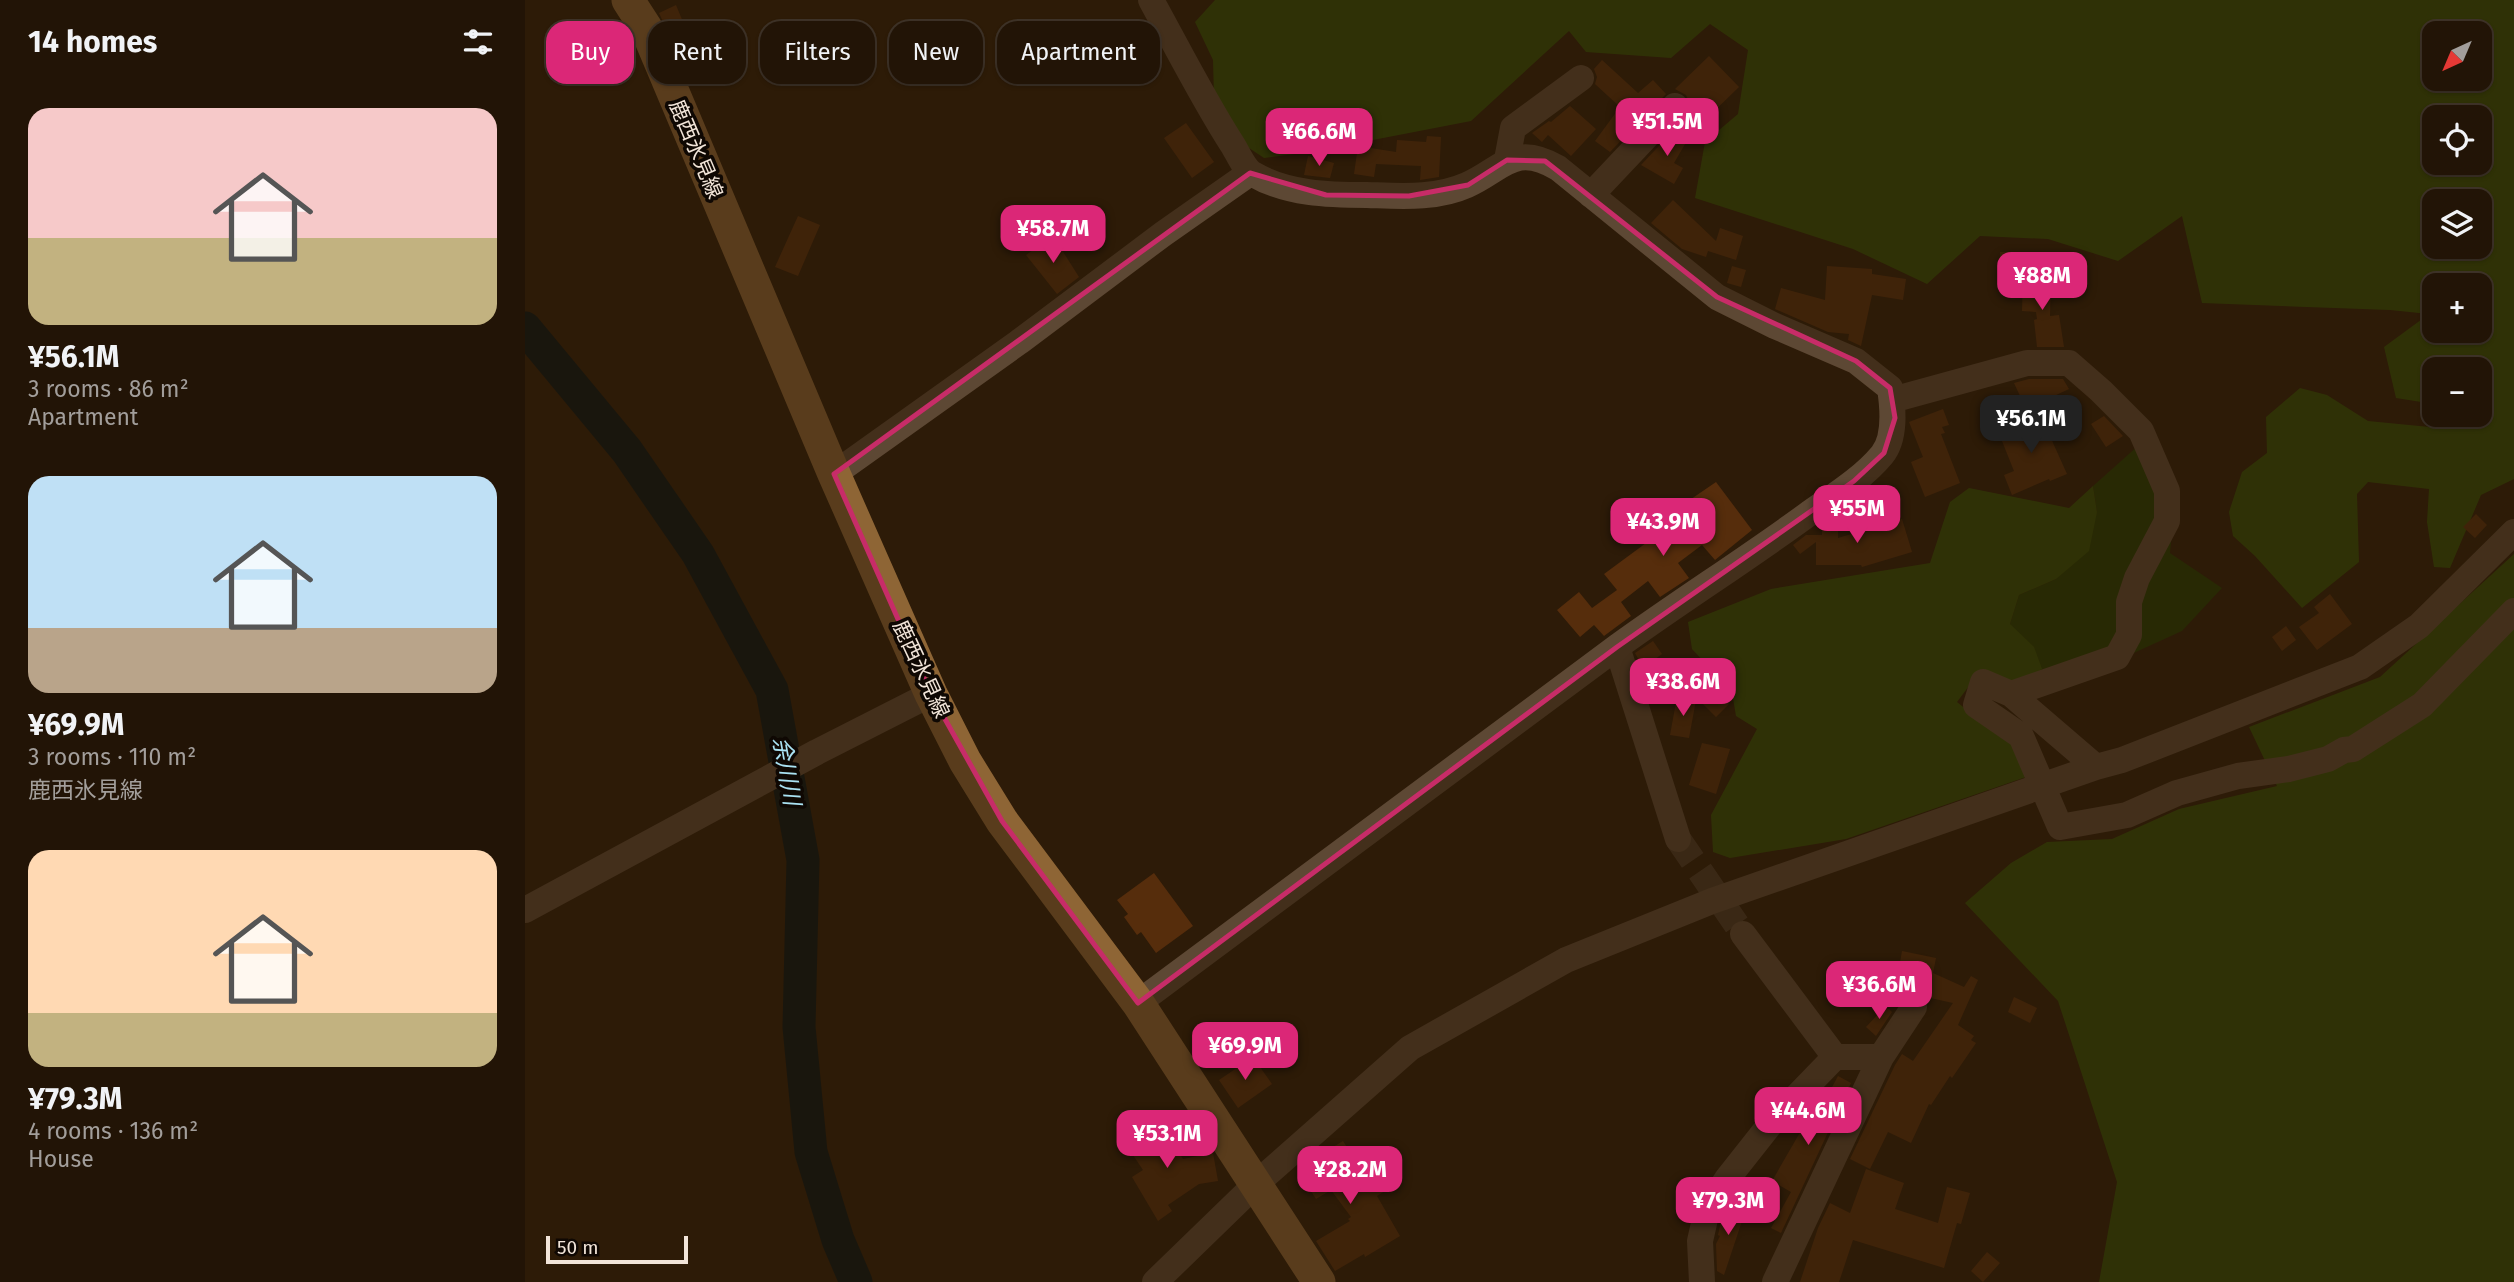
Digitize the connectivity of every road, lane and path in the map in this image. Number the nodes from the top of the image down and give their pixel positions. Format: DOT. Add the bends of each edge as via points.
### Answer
graph roads {
  1 [pos="628,0"];
  2 [pos="1151,0"];
  3 [pos="1581,78"];
  4 [pos="1675,106"];
  5 [pos="1507,160"];
  6 [pos="1250,173"];
  7 [pos="1591,195"];
  8 [pos="1892,400"];
  9 [pos="834,474"];
  10 [pos="2514,532"];
  11 [pos="2514,611"];
  12 [pos="1616,647"];
  13 [pos="931,694"];
  14 [pos="2011,694"];
  15 [pos="2096,767"];
  16 [pos="1678,839"];
  17 [pos="525,910"];
  18 [pos="1743,934"];
  19 [pos="1138,1003"];
  20 [pos="1914,1007"];
  21 [pos="1835,1057"];
  22 [pos="1881,1057"];
  23 [pos="1257,1183"];
  24 [pos="1156,1282"];
  25 [pos="1319,1282"];
  26 [pos="1702,1282"];
  27 [pos="1775,1282"];
  1 -- 9 [label="main road, 鹿西氷見線" via="646,28"];
  2 -- 6 [label="street" via="1202,97"];
  3 -- 5 [label="street" via="1513,128"];
  4 -- 7 [label="street"];
  5 -- 6 [label="street" via="1468,185 1442,194 1409,196 1326,195 1281,186"];
  5 -- 7 [label="street" via="1531,157 1545,161"];
  6 -- 9 [label="street"];
  7 -- 8 [label="street" via="1717,297 1856,361 1890,388"];
  8 -- 12 [label="street" via="1895,418 1884,453 1854,481"];
  8 -- 14 [label="street" via="2027,362 2069,363 2141,431 2167,491 2167,522 2137,578 2129,602 2129,635 2117,657"];
  9 -- 13 [label="main road, 鹿西氷見線"];
  10 -- 15 [label="street" via="2419,626 2360,667"];
  11 -- 14 [label="street" via="2422,705 2328,759 2238,775 2177,793 2127,815 2074,825 2060,827 2021,736 1976,705 1983,682"];
  12 -- 16 [label="street"];
  12 -- 19 [label="street"];
  13 -- 17 [label="street"];
  13 -- 19 [label="main road, 鹿西氷見線" via="1002,821"];
  14 -- 15 [label="street"];
  15 -- 23 [label="street" via="1712,901 1566,960 1410,1048"];
  18 -- 21 [label="street"];
  19 -- 23 [label="main road, 鹿西氷見線"];
  20 -- 22 [label="street"];
  21 -- 22 [label="street"];
  21 -- 26 [label="street" via="1772,1122 1707,1210 1700,1241"];
  22 -- 27 [label="street"];
  23 -- 24 [label="street"];
  23 -- 25 [label="main road, 鹿西氷見線"];
}
